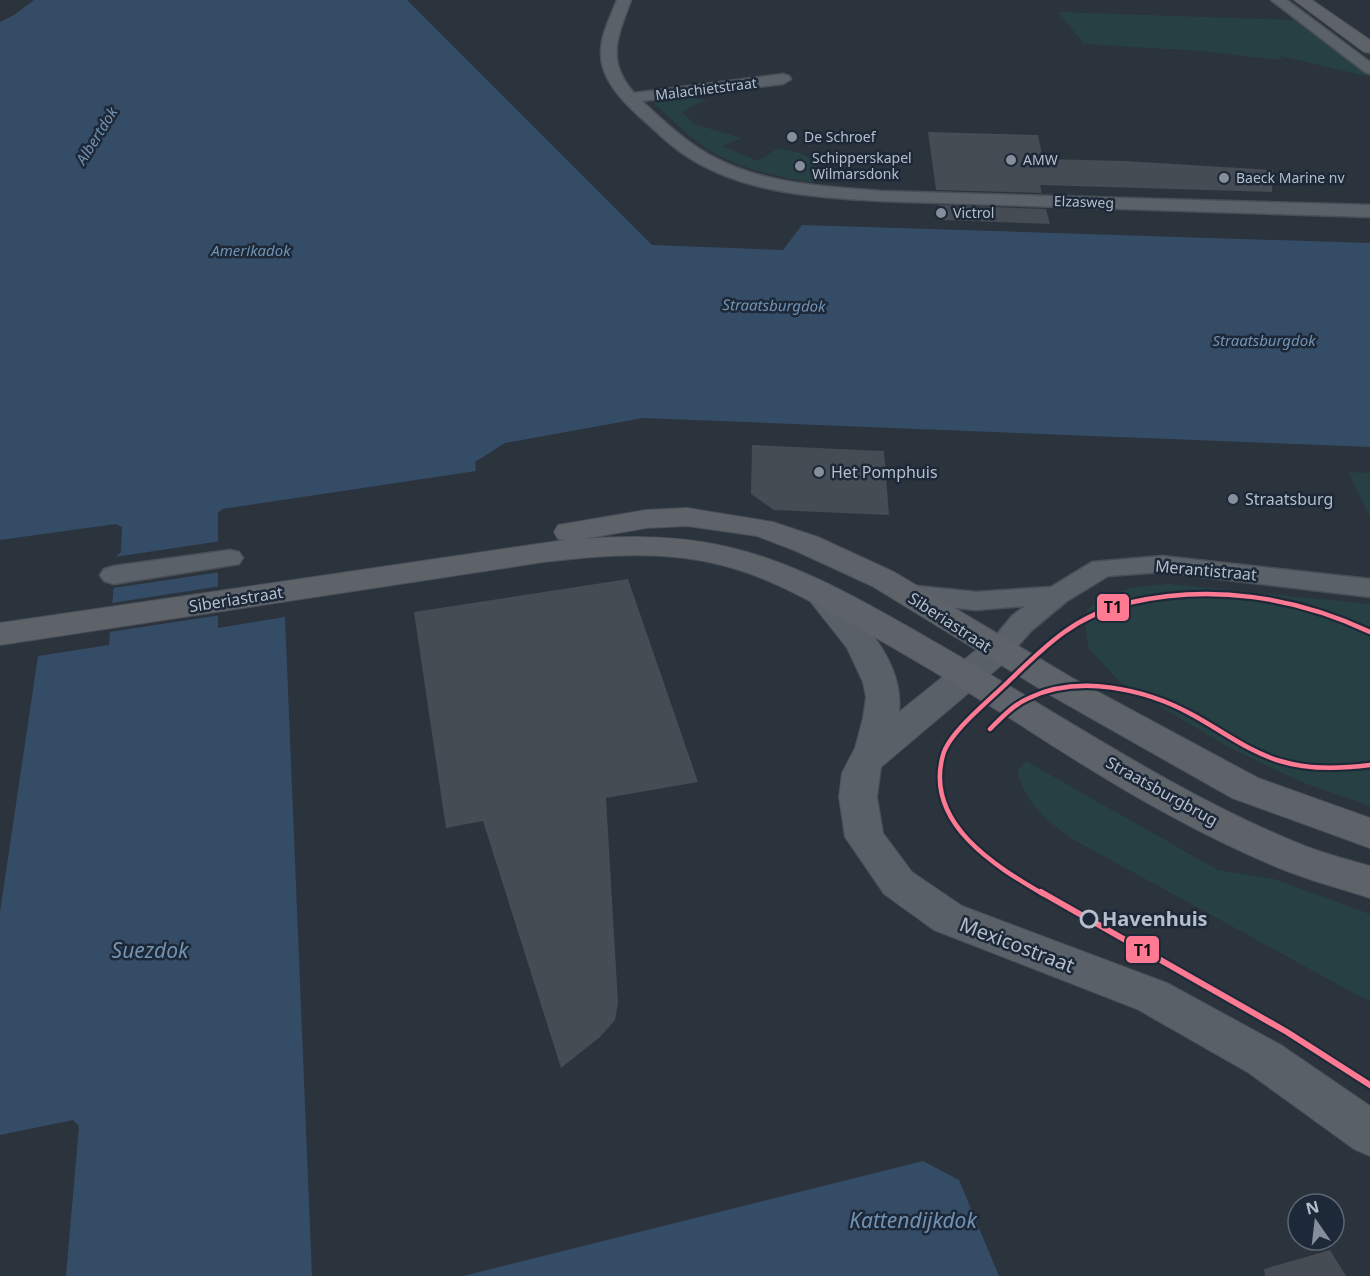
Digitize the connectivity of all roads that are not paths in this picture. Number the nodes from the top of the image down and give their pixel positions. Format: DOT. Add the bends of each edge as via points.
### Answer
graph roads {
  1 [pos="624,0"];
  2 [pos="1278,0"];
  3 [pos="1302,0"];
  4 [pos="1329,0"];
  5 [pos="1370,30"];
  6 [pos="1370,48"];
  7 [pos="1370,69"];
  8 [pos="783,79"];
  9 [pos="630,98"];
  10 [pos="1370,211"];
  11 [pos="230,558"];
  12 [pos="471,563"];
  13 [pos="114,575"];
  14 [pos="1370,588"];
  15 [pos="818,591"];
  16 [pos="907,594"];
  17 [pos="1057,595"];
  18 [pos="0,634"];
  19 [pos="998,650"];
  20 [pos="967,675"];
  21 [pos="872,752"];
  22 [pos="1370,833"];
  23 [pos="1370,882"];
  24 [pos="1370,1134"];
  1 -- 9 [label="street, Elzasweg" via="608,52 610,67"];
  2 -- 7 [label="street"];
  3 -- 6 [label="main road"];
  4 -- 5 [label="main road"];
  8 -- 9 [label="street, Malachietstraat"];
  9 -- 10 [label="street, Elzasweg" via="681,144 712,163 799,188 880,196"];
  11 -- 13 [label="street"];
  12 -- 15 [label="main road, Siberiastraat" via="582,548 680,548 770,569"];
  12 -- 16 [label="main road, Siberiastraat" via="554,536 616,523 687,517 762,528 842,559"];
  12 -- 18 [label="main road, Siberiastraat"];
  14 -- 17 [label="street, Merantistraat" via="1162,564 1102,568"];
  15 -- 20 [label="main road, Siberiastraat"];
  15 -- 21 [label="street" via="862,644 874,668 883,695"];
  16 -- 17 [label="street" via="976,601"];
  16 -- 19 [label="main road, Siberiastraat"];
  17 -- 19 [label="street, Merantistraat" via="1022,623"];
  19 -- 20 [label="street, Siberiastraat"];
  19 -- 22 [label="main road" via="1245,788"];
  20 -- 21 [label="street, Mexicostraat"];
  20 -- 23 [label="main road, Straatsburgbrug" via="1165,794 1292,857"];
  21 -- 24 [label="street, Mexicostraat" via="860,772 858,797 864,837 898,884 948,918 1152,996 1266,1059"];
}
